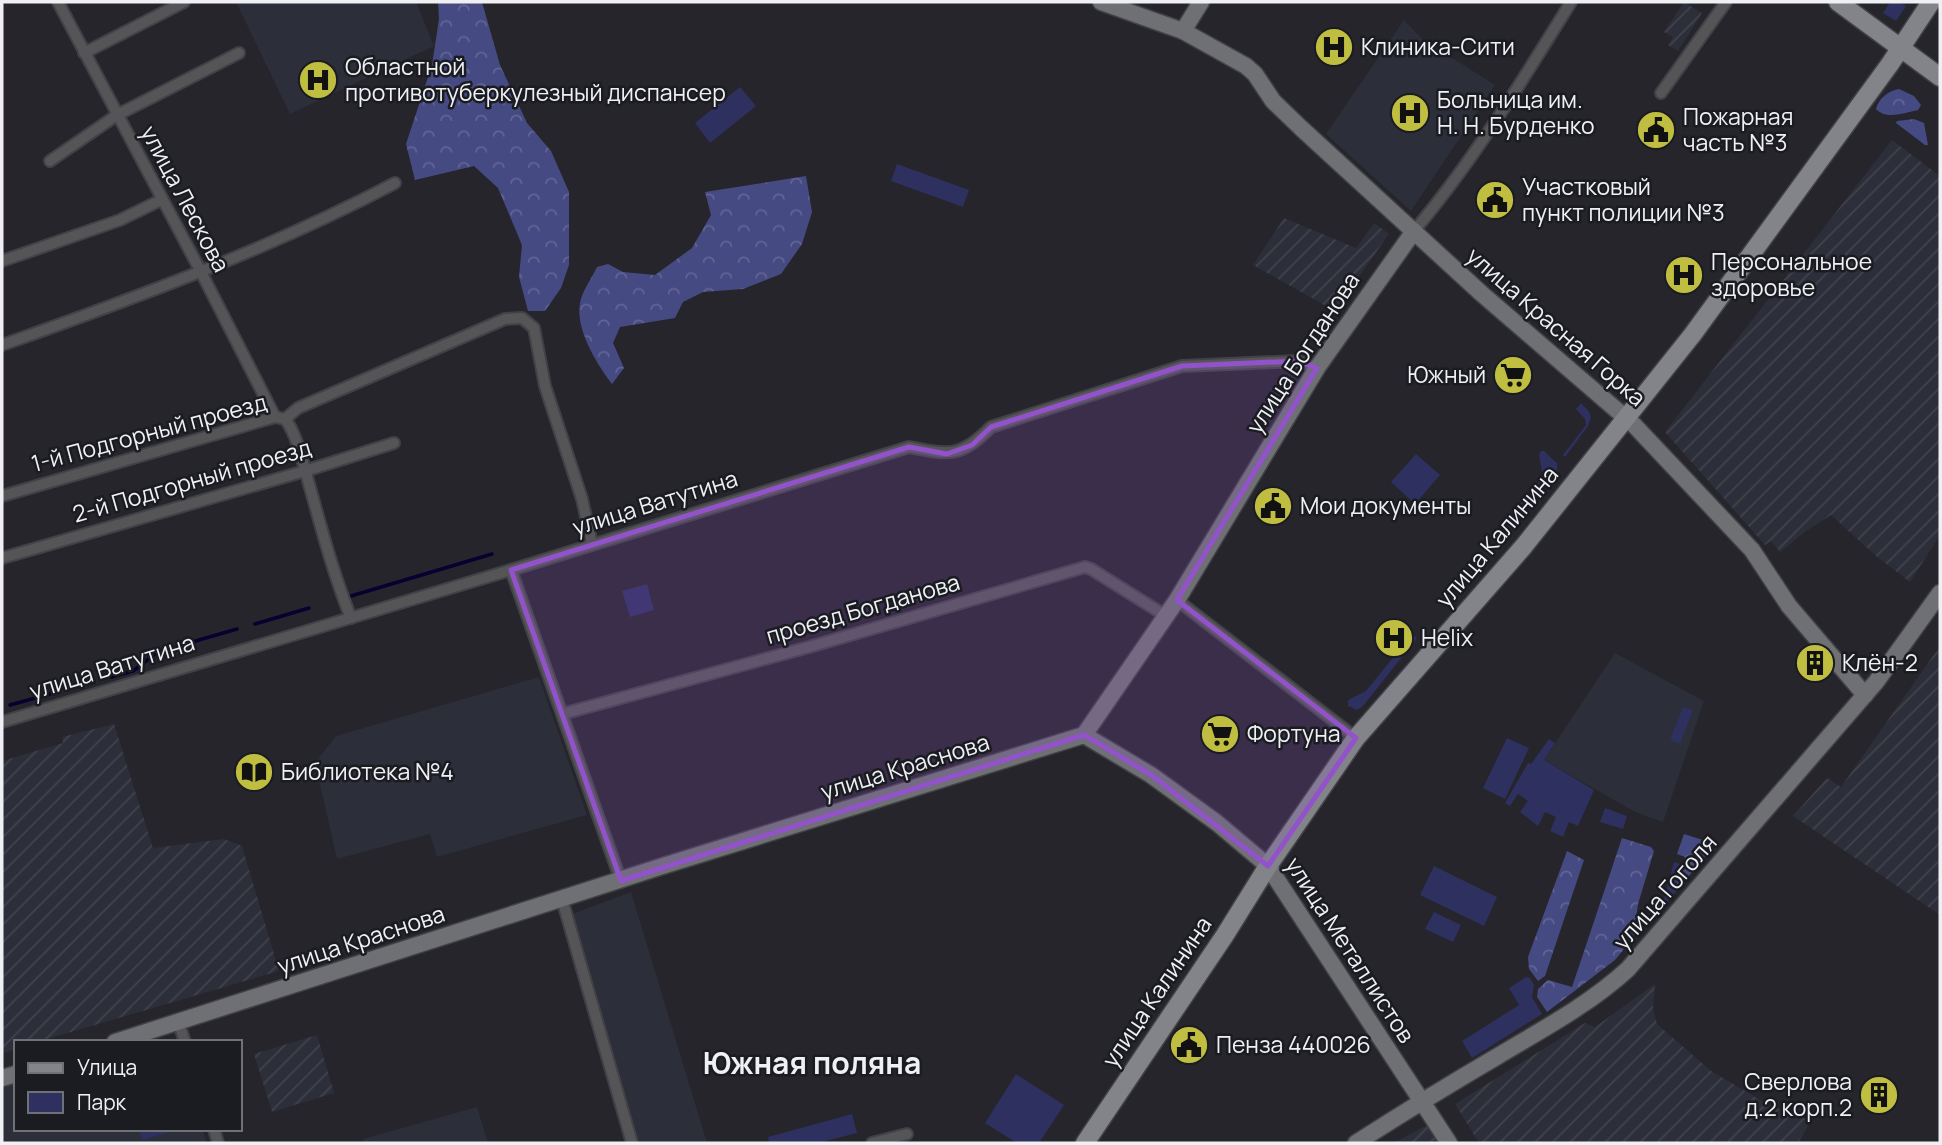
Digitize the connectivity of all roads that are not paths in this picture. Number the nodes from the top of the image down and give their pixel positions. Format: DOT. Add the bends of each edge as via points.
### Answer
graph roads {
  1 [pos="58,2"];
  2 [pos="184,2"];
  3 [pos="1101,2"];
  4 [pos="1201,2"];
  5 [pos="1571,2"];
  6 [pos="1726,2"];
  7 [pos="1838,2"];
  8 [pos="1931,2"];
  9 [pos="1183,31"];
  10 [pos="1901,48"];
  11 [pos="85,53"];
  12 [pos="239,53"];
  13 [pos="1940,77"];
  14 [pos="1661,93"];
  15 [pos="117,115"];
  16 [pos="50,160"];
  17 [pos="395,183"];
  18 [pos="161,200"];
  19 [pos="1414,231"];
  20 [pos="2,261"];
  21 [pos="200,270"];
  22 [pos="2,345"];
  23 [pos="1317,368"];
  24 [pos="280,418"];
  25 [pos="1626,418"];
  26 [pos="394,443"];
  27 [pos="305,471"];
  28 [pos="2,496"];
  29 [pos="592,544"];
  30 [pos="2,558"];
  31 [pos="511,570"];
  32 [pos="1940,593"];
  33 [pos="1177,600"];
  34 [pos="1166,616"];
  35 [pos="351,618"];
  36 [pos="1865,695"];
  37 [pos="562,713"];
  38 [pos="2,722"];
  39 [pos="1084,735"];
  40 [pos="1356,738"];
  41 [pos="1268,866"];
  42 [pos="621,881"];
  43 [pos="562,899"];
  44 [pos="178,1021"];
  45 [pos="121,1040"];
  46 [pos="184,1040"];
  47 [pos="1422,1101"];
  48 [pos="907,1134"];
  49 [pos="632,1143"];
  50 [pos="872,1143"];
  51 [pos="1085,1143"];
  52 [pos="1356,1143"];
  53 [pos="1449,1143"];
  1 -- 11 [label="street, улица Лескова"];
  2 -- 11 [label="street"];
  3 -- 9 [label="street, улица Красная Горка"];
  4 -- 9 [label="street"];
  5 -- 19 [label="street, улица Богданова" via="1451,187"];
  6 -- 14 [label="street"];
  7 -- 10 [label="main road"];
  8 -- 10 [label="main road, улица Калинина"];
  9 -- 19 [label="street, улица Красная Горка" via="1252,70 1273,101"];
  10 -- 13 [label="main road"];
  10 -- 25 [label="main road, улица Калинина" via="1693,334"];
  11 -- 15 [label="street, улица Лескова"];
  12 -- 15 [label="street"];
  15 -- 16 [label="street"];
  15 -- 18 [label="street, улица Лескова"];
  17 -- 21 [label="street" via="334,215"];
  18 -- 20 [label="street" via="120,220"];
  18 -- 21 [label="street, улица Лескова"];
  19 -- 23 [label="street, улица Богданова"];
  19 -- 25 [label="street, улица Красная Горка"];
  21 -- 22 [label="street"];
  21 -- 24 [label="street, улица Лескова"];
  23 -- 29 [label="street, улица Ватутина" via="1298,361 1182,366 991,427 972,446 947,454 909,447"];
  23 -- 33 [label="street, улица Богданова"];
  24 -- 27 [label="street, улица Лескова" via="290,427"];
  24 -- 28 [label="street, 1-й Подгорный проезд"];
  24 -- 29 [label="street, 1-й Подгорный проезд" via="505,319 522,318 534,328 545,386"];
  25 -- 36 [label="street, улица Красная Горка" via="1752,550 1789,606"];
  25 -- 40 [label="main road, улица Калинина" via="1483,594"];
  26 -- 27 [label="street, 2-й Подгорный проезд"];
  27 -- 30 [label="street, 2-й Подгорный проезд"];
  27 -- 35 [label="street, улица Лескова"];
  29 -- 31 [label="street, улица Ватутина"];
  31 -- 35 [label="street, улица Ватутина"];
  31 -- 37 [label="street"];
  32 -- 36 [label="street, улица Гоголя"];
  33 -- 34 [label="street, улица Богданова"];
  33 -- 40 [label="street"];
  34 -- 37 [label="street, проезд Богданова" via="1084,567"];
  34 -- 39 [label="street, улица Богданова"];
  35 -- 38 [label="street, улица Ватутина"];
  36 -- 47 [label="street, улица Гоголя" via="1628,969 1562,1018"];
  37 -- 42 [label="street"];
  39 -- 41 [label="street, улица Металлистов" via="1151,775"];
  39 -- 42 [label="street, улица Краснова"];
  40 -- 41 [label="main road, улица Калинина"];
  41 -- 47 [label="street, улица Металлистов"];
  41 -- 51 [label="main road, улица Калинина"];
  42 -- 43 [label="street, улица Краснова"];
  43 -- 44 [label="street, улица Краснова"];
  43 -- 49 [label="street"];
  44 -- 45 [label="street, улица Краснова"];
  44 -- 46 [label="street"];
  47 -- 52 [label="street, улица Гоголя"];
  47 -- 53 [label="street, улица Металлистов"];
  48 -- 50 [label="street"];
}
